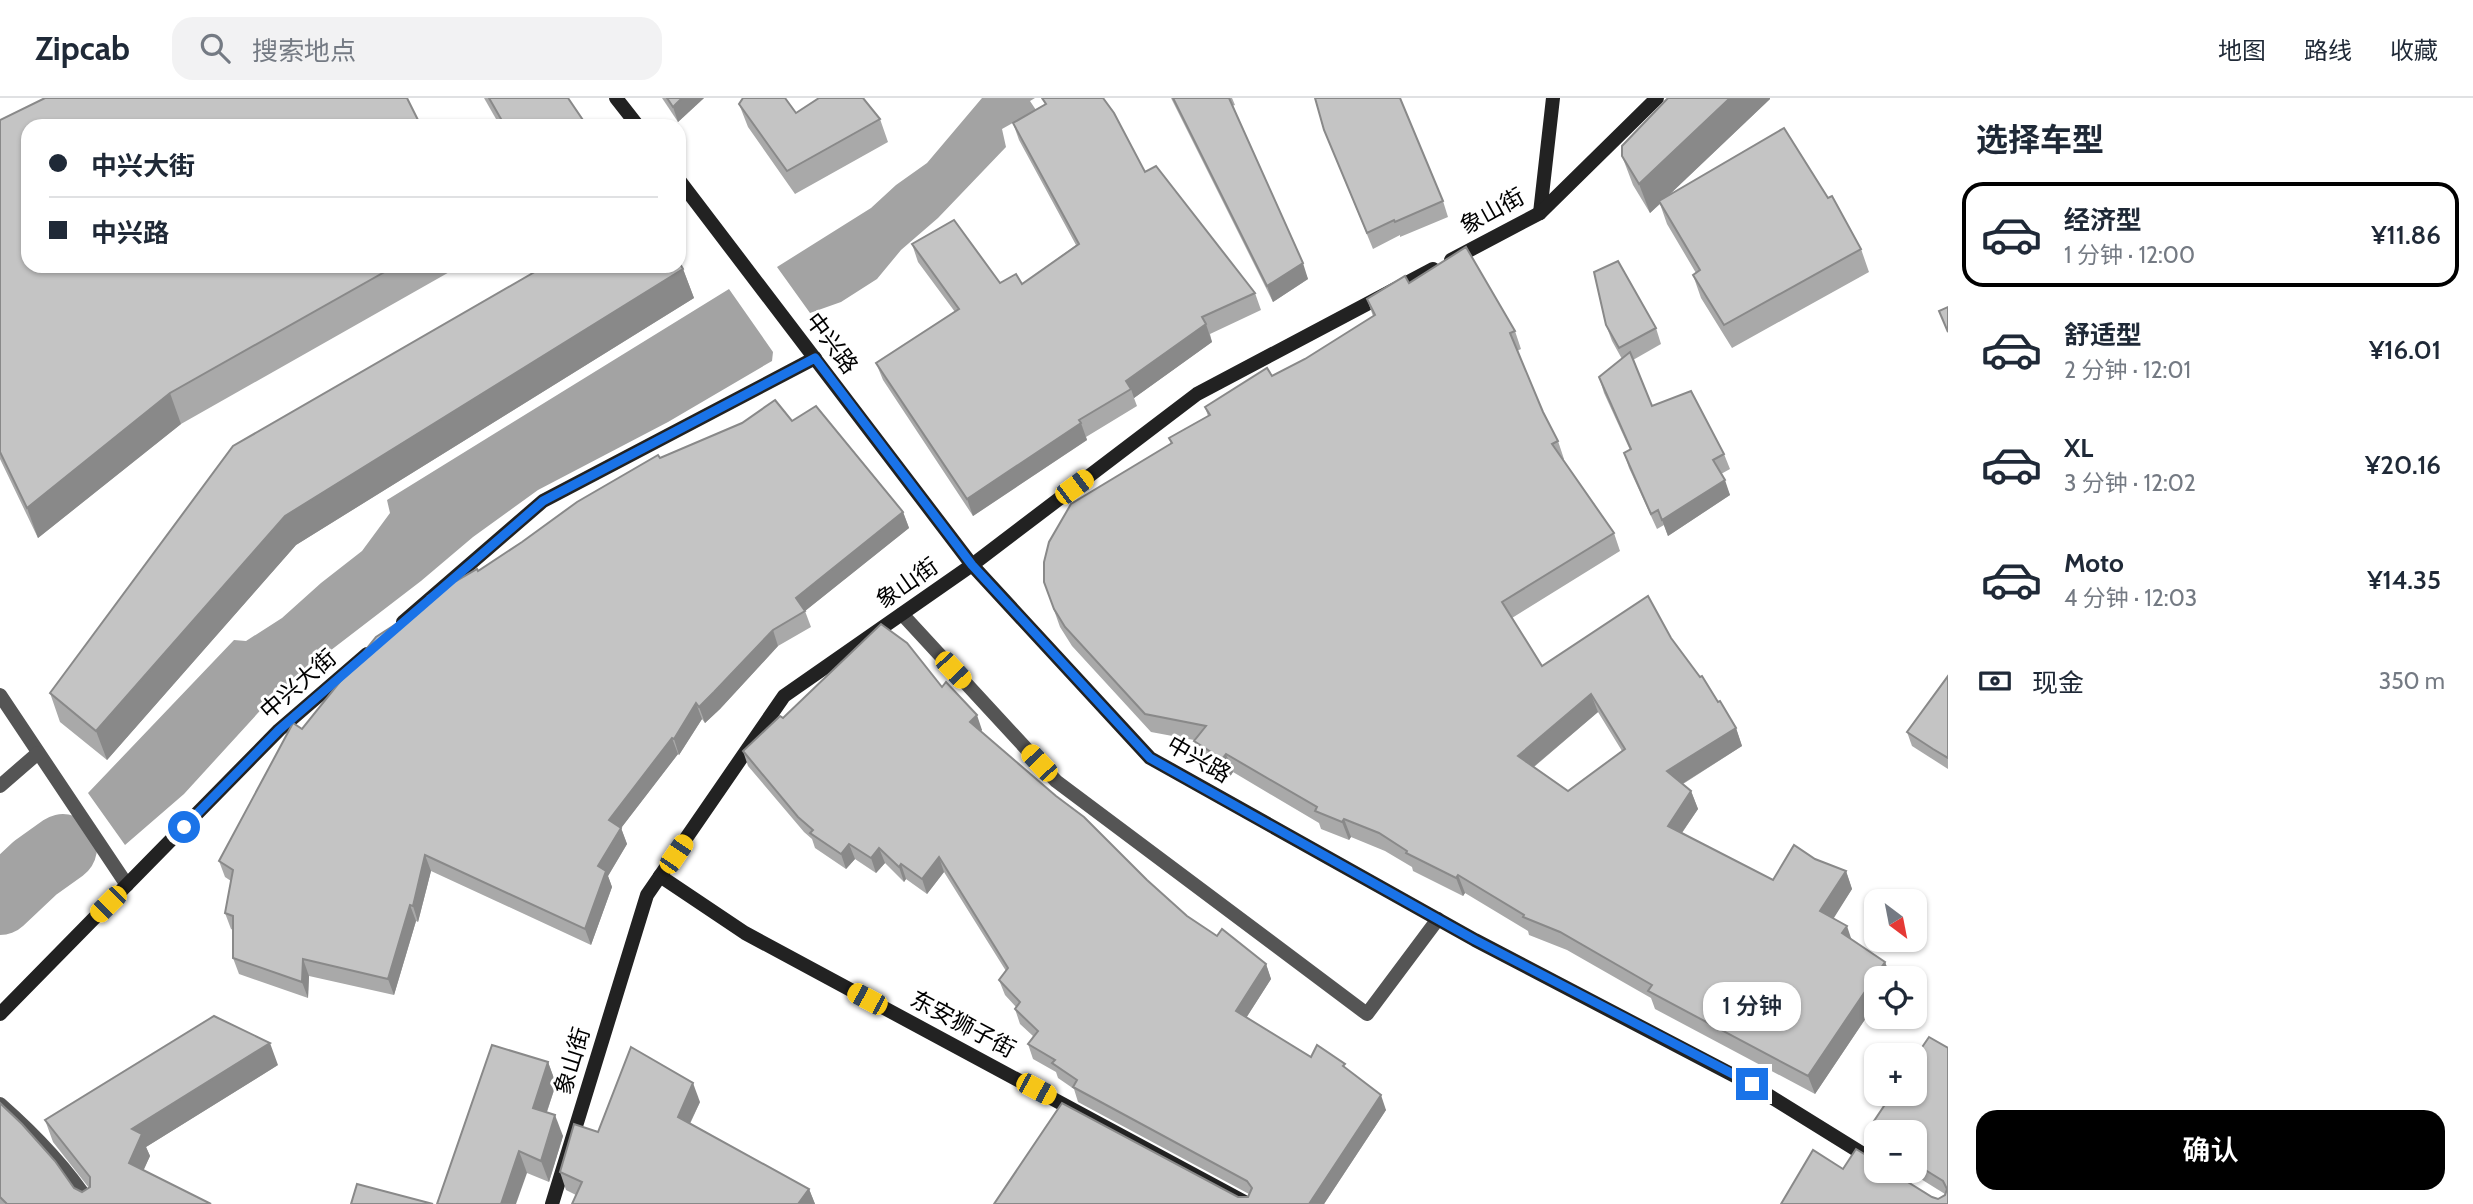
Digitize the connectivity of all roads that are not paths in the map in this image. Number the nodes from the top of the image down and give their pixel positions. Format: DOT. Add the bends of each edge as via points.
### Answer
graph roads {
  1 [pos="616,98"];
  2 [pos="1553,98"];
  3 [pos="1657,98"];
  4 [pos="632,119"];
  5 [pos="686,189"];
  6 [pos="1540,212"];
  7 [pos="815,358"];
  8 [pos="972,565"];
  9 [pos="902,614"];
  10 [pos="395,629"];
  11 [pos="374,647"];
  12 [pos="0,695"];
  13 [pos="38,753"];
  14 [pos="0,786"];
  15 [pos="660,876"];
  16 [pos="127,885"];
  17 [pos="1438,919"];
  18 [pos="0,1014"];
  19 [pos="0,1104"];
  20 [pos="1864,1154"];
  21 [pos="90,1204"];
  22 [pos="552,1204"];
  23 [pos="1248,1204"];
  1 -- 4 [label="main road"];
  2 -- 6 [label="main road"];
  3 -- 6 [label="main road, 象山街"];
  5 -- 7 [label="main road, 中兴路"];
  6 -- 8 [label="main road, 象山街" via="1197,394"];
  7 -- 8 [label="main road, 中兴路"];
  7 -- 10 [label="main road" via="543,501"];
  8 -- 9 [label="main road, 象山街"];
  8 -- 17 [label="main road, 中兴路" via="1150,758"];
  9 -- 15 [label="main road, 象山街" via="784,696"];
  9 -- 17 [label="street" via="1056,781 1367,1014"];
  11 -- 16 [label="main road, 中兴大街" via="279,730"];
  12 -- 13 [label="street"];
  13 -- 14 [label="street"];
  13 -- 16 [label="street"];
  15 -- 22 [label="main road, 象山街" via="647,895"];
  15 -- 23 [label="main road, 东安狮子街" via="745,933"];
  16 -- 18 [label="main road, 中兴大街"];
  17 -- 20 [label="main road, 中兴路" via="1752,1084"];
  19 -- 21 [label="street" via="22,1123"];
}
